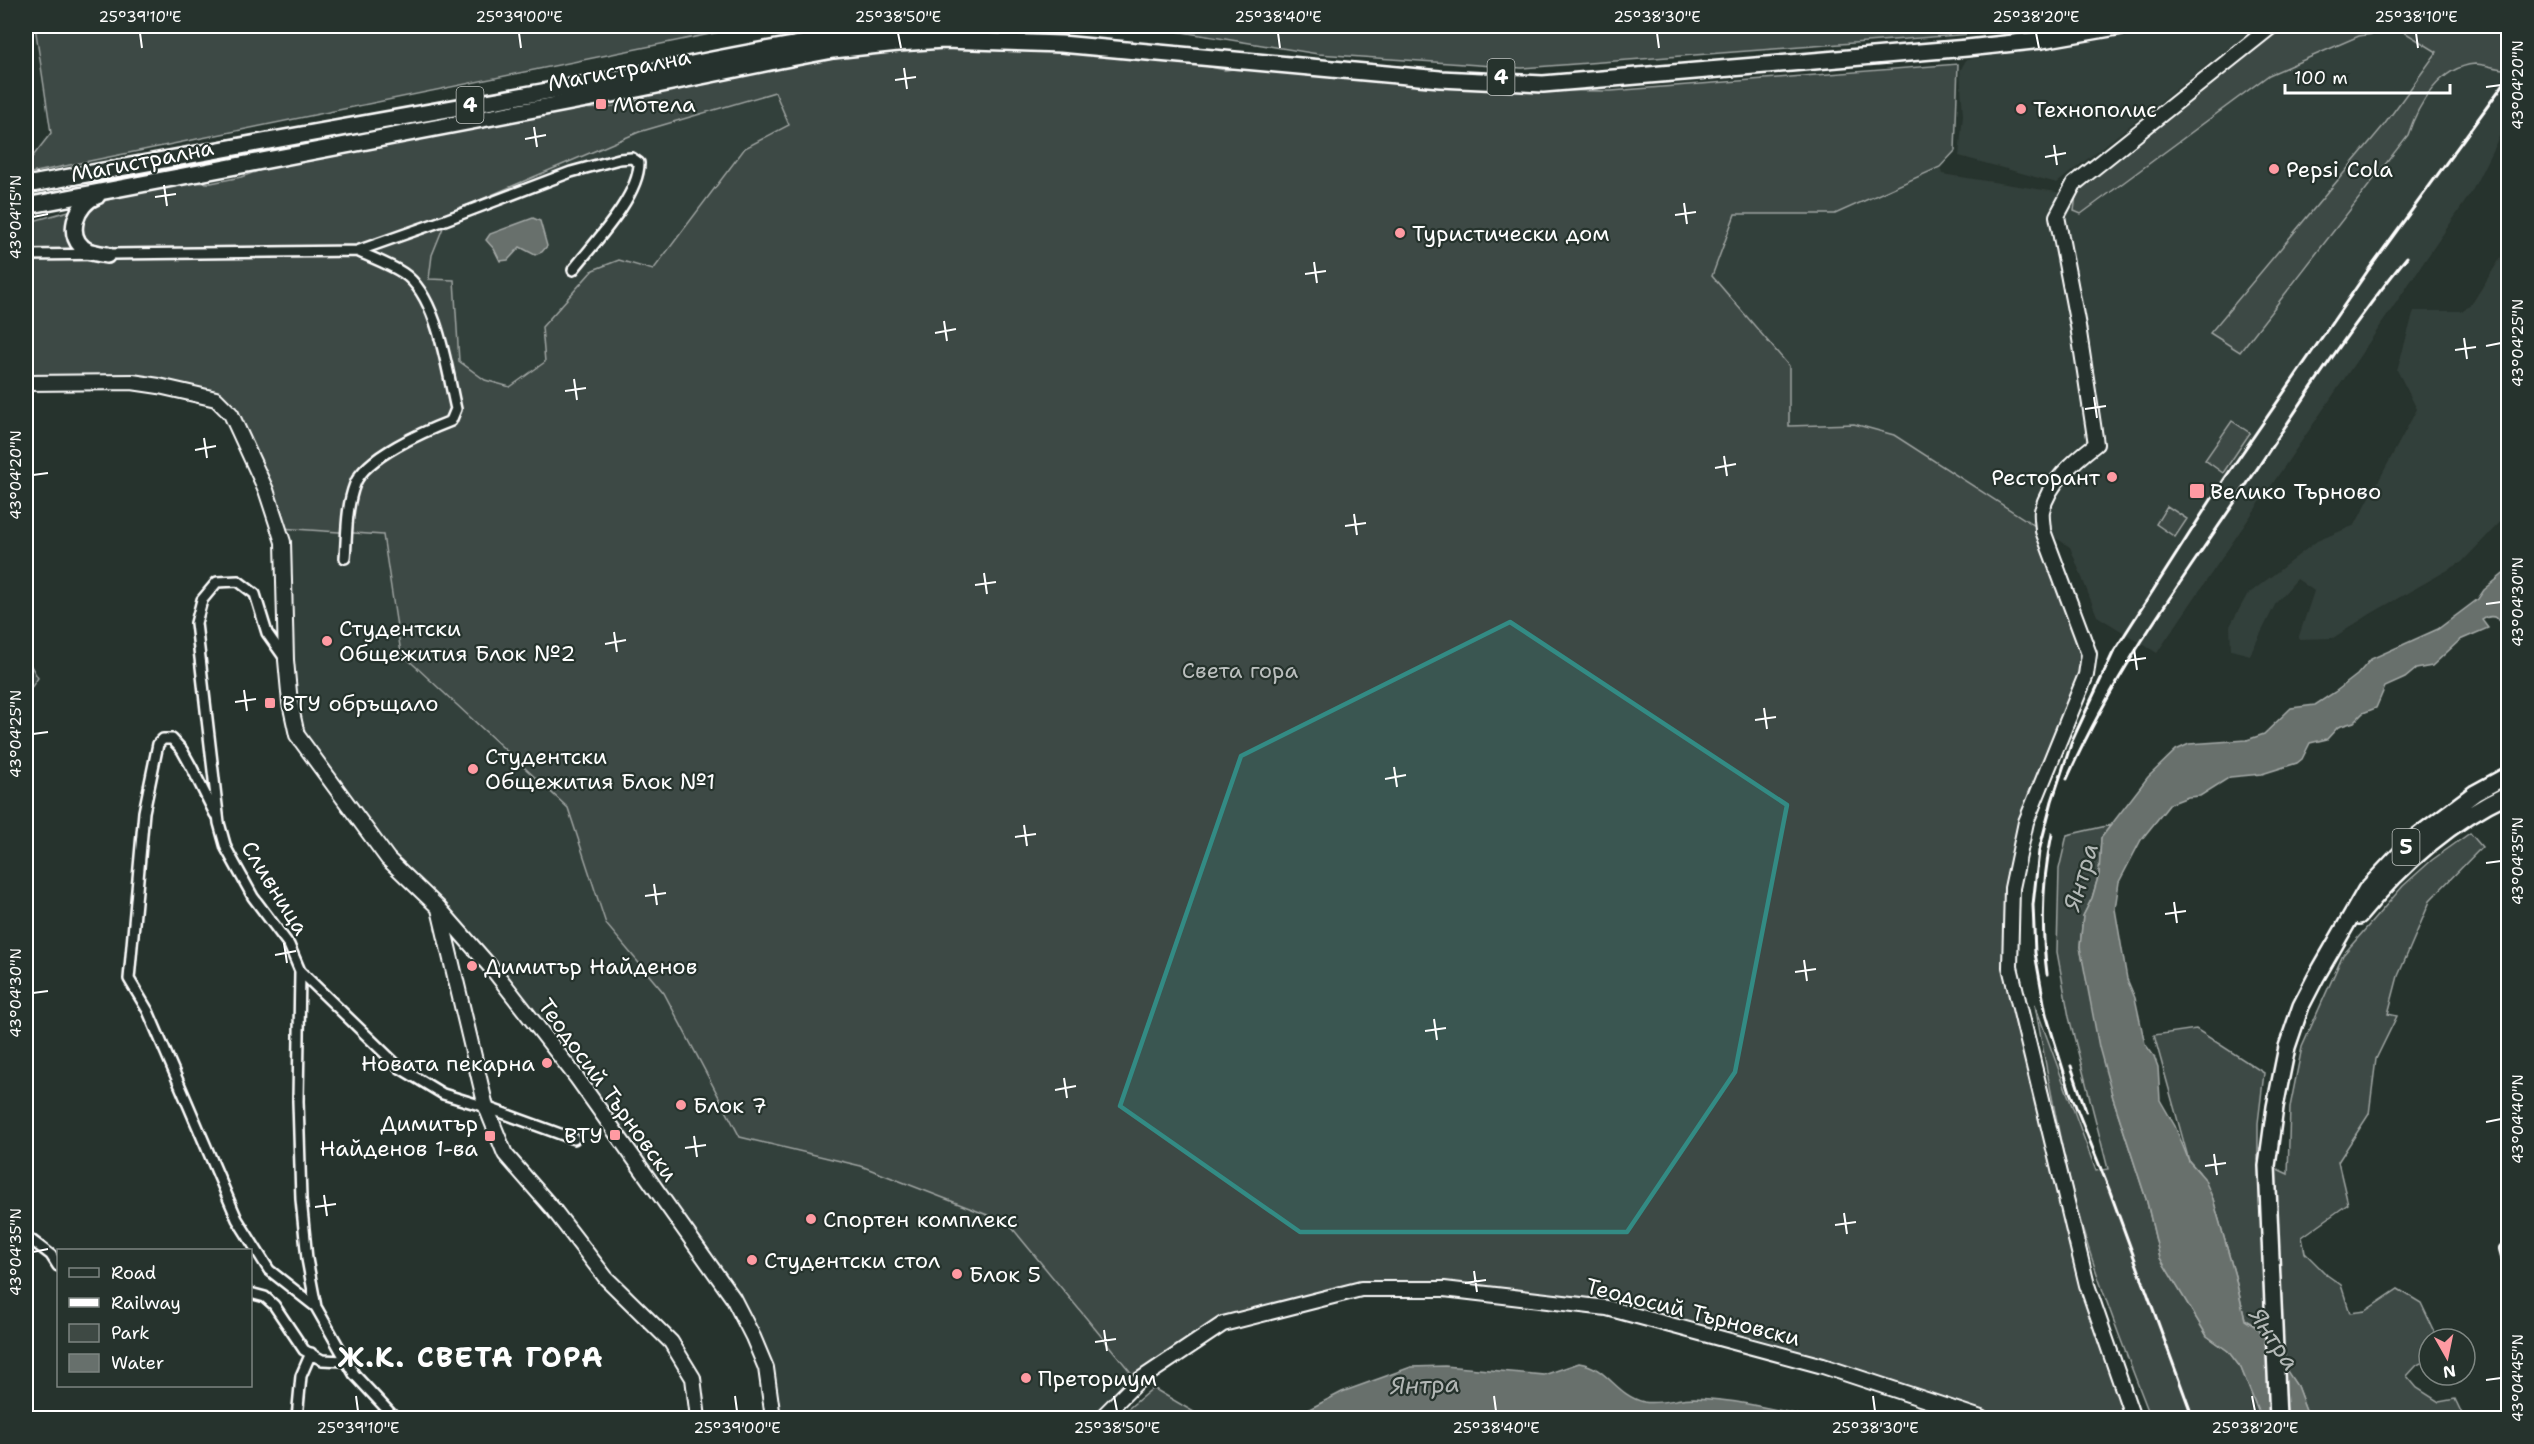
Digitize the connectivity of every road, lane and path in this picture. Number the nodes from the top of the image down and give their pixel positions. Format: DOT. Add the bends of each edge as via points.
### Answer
graph roads {
  1 [pos="2086,26"];
  2 [pos="2122,26"];
  3 [pos="2272,26"];
  4 [pos="911,28"];
  5 [pos="26,184"];
  6 [pos="125,188"];
  7 [pos="76,197"];
  8 [pos="26,206"];
  9 [pos="26,214"];
  10 [pos="357,251"];
  11 [pos="26,255"];
  12 [pos="108,255"];
  13 [pos="573,270"];
  14 [pos="26,383"];
  15 [pos="345,558"];
  16 [pos="286,660"];
  17 [pos="2504,777"];
  18 [pos="2508,794"];
  19 [pos="219,823"];
  20 [pos="438,907"];
  21 [pos="2333,948"];
  22 [pos="300,971"];
  23 [pos="486,1107"];
  24 [pos="574,1139"];
  25 [pos="26,1236"];
  26 [pos="2507,1248"];
  27 [pos="2508,1260"];
  28 [pos="57,1264"];
  29 [pos="252,1294"];
  30 [pos="316,1307"];
  31 [pos="311,1353"];
  32 [pos="345,1360"];
  33 [pos="297,1419"];
  34 [pos="395,1419"];
  35 [pos="698,1419"];
  36 [pos="773,1419"];
  37 [pos="1101,1419"];
  38 [pos="1981,1419"];
  39 [pos="2133,1419"];
  40 [pos="2278,1419"];
  1 -- 4 [label="main road, Магистрална / 4" via="1680,68 1543,77 1441,73 1061,34"];
  2 -- 6 [label="main road, Магистрална / 4" via="1967,48 1543,84 1440,80 1061,44 944,40 897,43 833,50"];
  3 -- 39 [label="street" via="2074,184 2057,216 2096,444 2055,482 2042,511 2043,531 2090,654 2086,675 2026,822 2012,888 2010,967 2087,1285"];
  4 -- 5 [label="main road, Магистрална / 4" via="830,38"];
  6 -- 7 [label="main road, Магистрална / 4"];
  6 -- 12 [label="main road" via="92,198 76,216 76,236 81,246"];
  7 -- 8 [label="main road, Магистрална / 4"];
  7 -- 9 [label="main road"];
  10 -- 12 [label="street"];
  10 -- 13 [label="street" via="571,172 632,158 639,163 639,176"];
  10 -- 15 [label="street" via="405,274 421,293 432,313 456,409 451,421 421,432 380,457 359,476 348,518"];
  11 -- 12 [label="street"];
  14 -- 16 [label="street, Теодосий Търновски" via="132,382 184,390 216,399 224,406 266,490 283,542"];
  16 -- 19 [label="street, Сливница" via="267,633 255,594 238,580 218,582 202,600 196,631"];
  16 -- 20 [label="street, Теодосий Търновски" via="297,735 388,859"];
  17 -- 21 [label="main road, 5" via="2475,793 2415,838 2366,890"];
  18 -- 21 [label="main road, 5" via="2481,807 2420,851 2379,892"];
  19 -- 22 [label="street, Сливница" via="226,848 249,890 289,945"];
  19 -- 30 [label="street" via="182,750 172,740 163,739 158,744 144,812 129,979 148,1011 237,1220 269,1270"];
  20 -- 23 [label="street"];
  20 -- 36 [label="street, Теодосий Търновски" via="494,971 577,1078 733,1298 766,1368"];
  21 -- 40 [label="main road, 5" via="2301,1006 2287,1047 2267,1167"];
  22 -- 23 [label="street" via="400,1068 443,1094"];
  22 -- 30 [label="street, Сливница" via="301,1199"];
  23 -- 24 [label="street"];
  23 -- 35 [label="street" via="505,1154 606,1278 677,1350 693,1378"];
  25 -- 28 [label="street"];
  26 -- 27 [label="street"];
  29 -- 31 [label="street" via="274,1305 304,1350"];
  30 -- 32 [label="street, Сливница"];
  31 -- 32 [label="street" via="322,1360"];
  31 -- 33 [label="street" via="302,1376"];
  32 -- 34 [label="street, Сливница"];
  37 -- 38 [label="street, Теодосий Търновски" via="1138,1381 1223,1324 1361,1289 1444,1289 1607,1308 1823,1366"];
}
